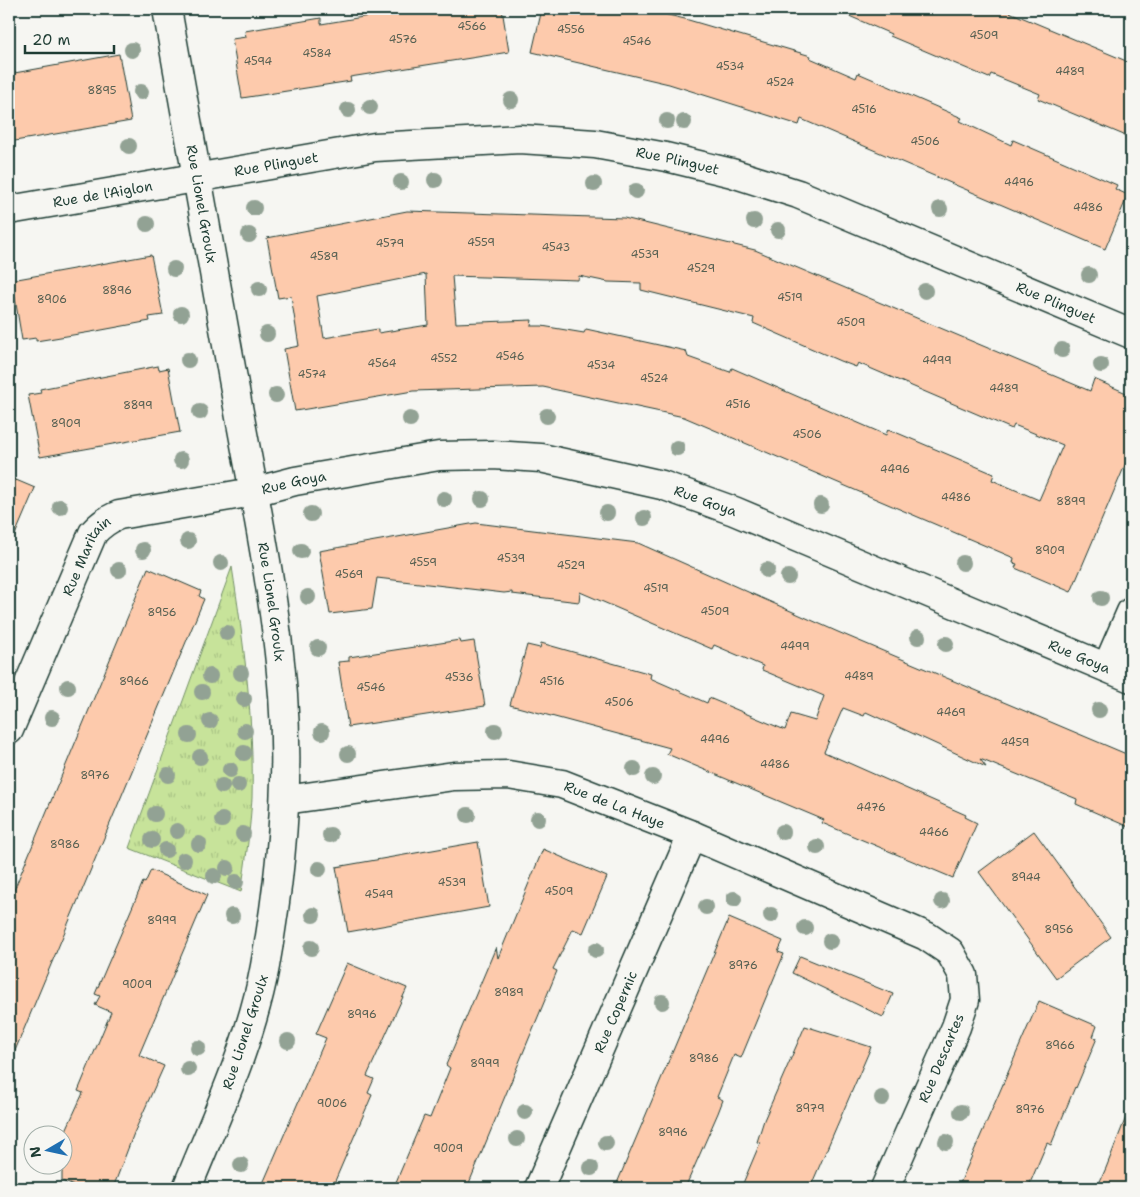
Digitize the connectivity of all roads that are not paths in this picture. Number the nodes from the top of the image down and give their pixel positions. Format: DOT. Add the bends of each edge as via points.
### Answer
graph roads {
  1 [pos="168,9"];
  2 [pos="197,179"];
  3 [pos="9,210"];
  4 [pos="1131,334"];
  5 [pos="253,492"];
  6 [pos="1131,612"];
  7 [pos="1107,667"];
  8 [pos="1131,678"];
  9 [pos="9,730"];
  10 [pos="285,800"];
  11 [pos="692,835"];
  12 [pos="926,936"];
  13 [pos="187,1188"];
  14 [pos="539,1188"];
  15 [pos="885,1188"];
  1 -- 2 [label="street, Rue Lionel Groulx"];
  2 -- 3 [label="street, Rue de l'Aiglon"];
  2 -- 4 [label="street, Rue Plinguet" via="375,148 520,139 595,144 732,173 798,194"];
  2 -- 5 [label="street, Rue Lionel Groulx"];
  5 -- 7 [label="street, Rue Goya" via="295,481 439,456 493,454 541,458 588,467 662,485 734,511"];
  5 -- 9 [label="street, Rue Maritain" via="119,515 100,524 93,533"];
  5 -- 10 [label="street, Rue Lionel Groulx" via="278,648 283,698"];
  6 -- 7 [label="street"];
  7 -- 8 [label="street, Rue Goya"];
  10 -- 11 [label="street, Rue de La Haye" via="454,776 508,774 562,784"];
  10 -- 13 [label="street, Rue Lionel Groulx" via="277,888 262,978 241,1050"];
  11 -- 12 [label="street, Rue de La Haye"];
  11 -- 14 [label="street, Rue Copernic"];
  12 -- 15 [label="street, Rue Descartes" via="950,952 963,975 964,1000 956,1027"];
}
